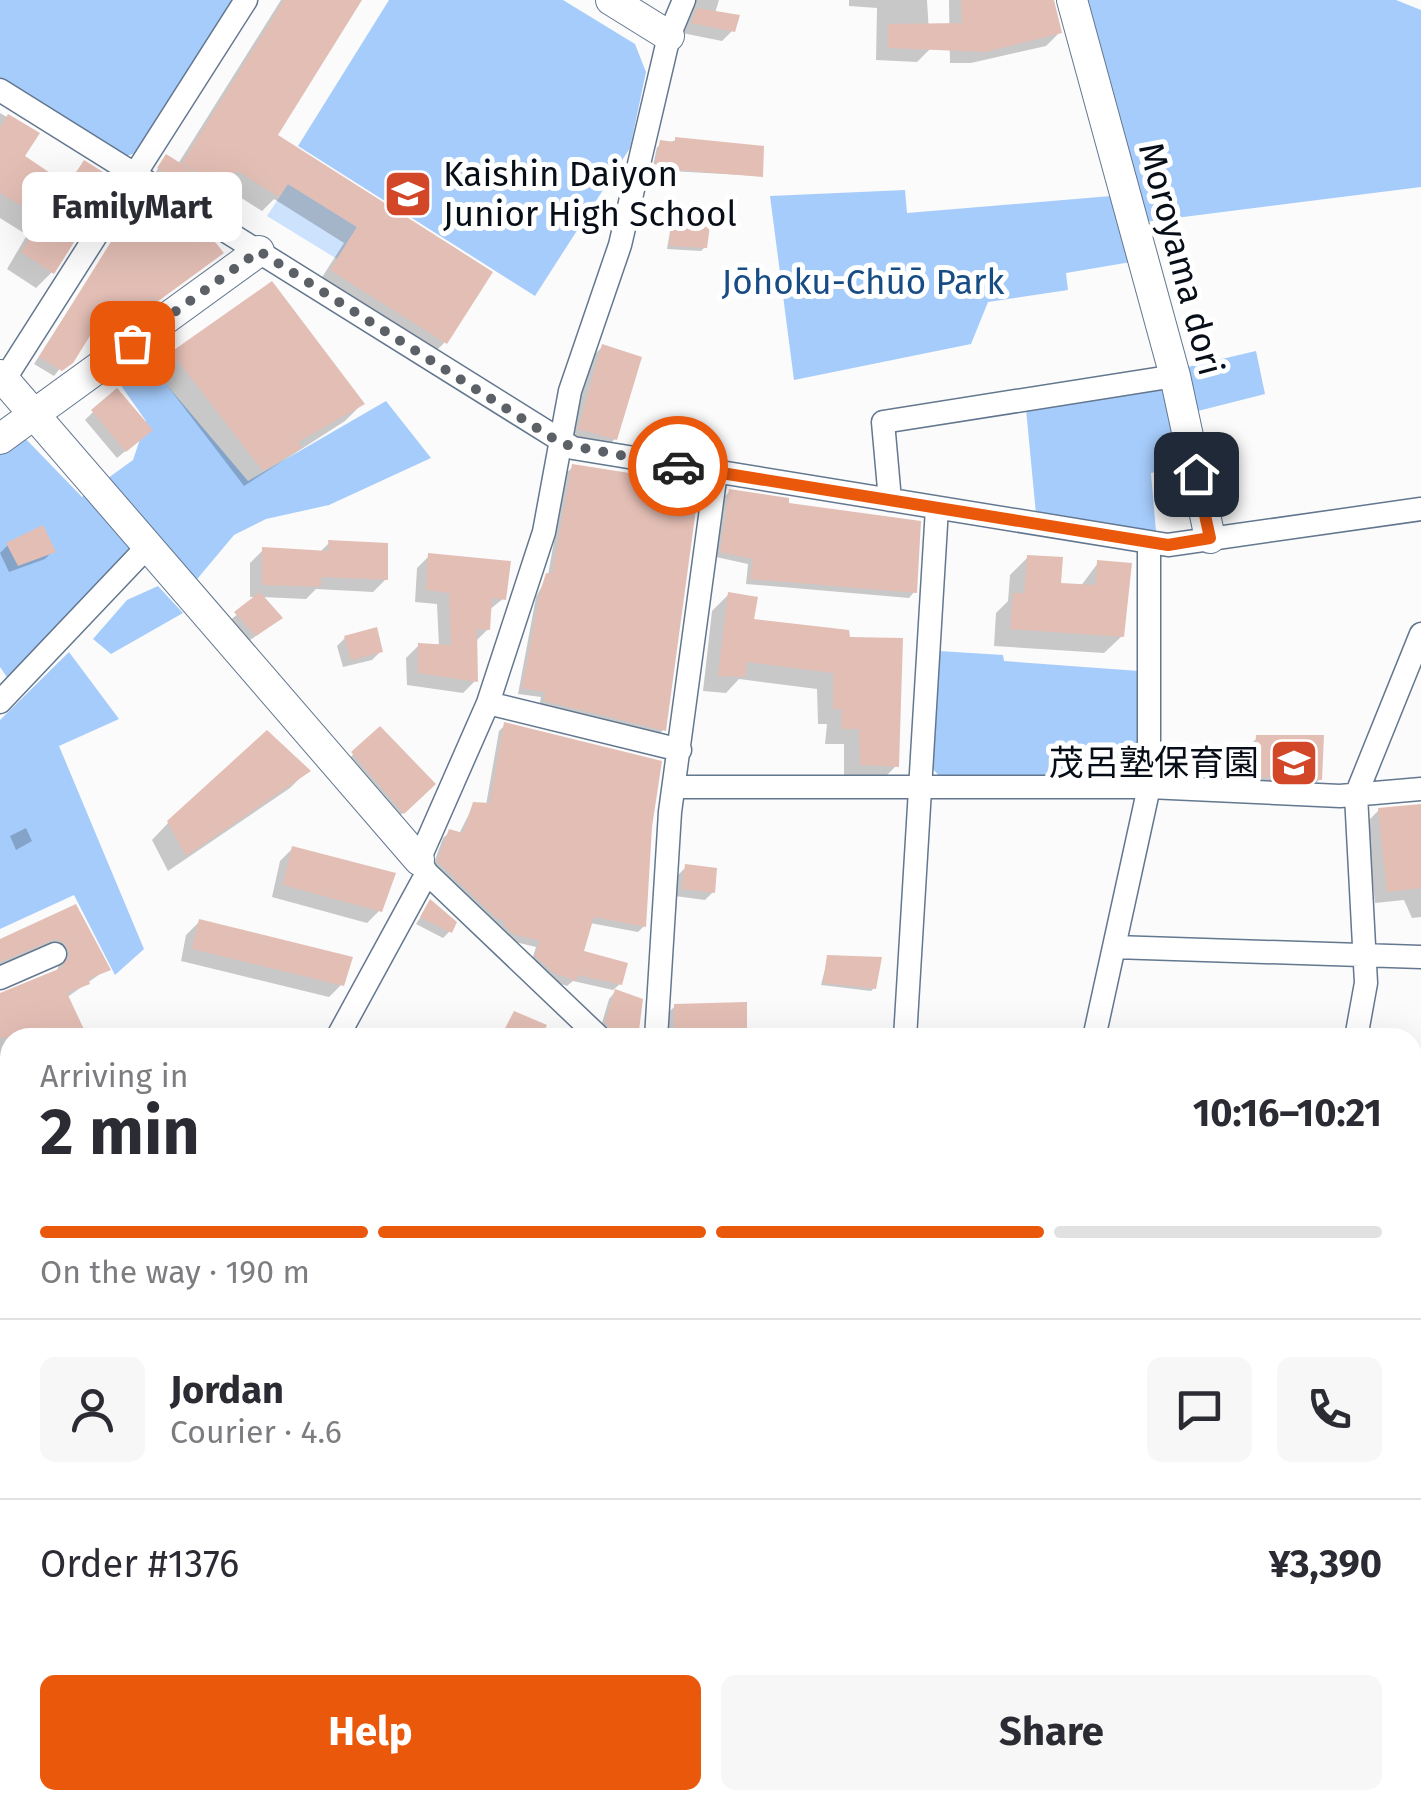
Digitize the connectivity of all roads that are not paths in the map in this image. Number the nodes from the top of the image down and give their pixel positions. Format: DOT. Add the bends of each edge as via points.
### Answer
graph roads {
  1 [pos="246,0"];
  2 [pos="611,0"];
  3 [pos="684,0"];
  4 [pos="1072,0"];
  5 [pos="670,36"];
  6 [pos="0,90"];
  7 [pos="136,172"];
  8 [pos="259,251"];
  9 [pos="1175,376"];
  10 [pos="2,378"];
  11 [pos="36,412"];
  12 [pos="0,439"];
  13 [pos="562,444"];
  14 [pos="716,472"];
  15 [pos="890,500"];
  16 [pos="937,508"];
  17 [pos="1421,508"];
  18 [pos="1210,538"];
  19 [pos="1149,542"];
  20 [pos="149,545"];
  21 [pos="1421,634"];
  22 [pos="3,691"];
  23 [pos="488,703"];
  24 [pos="680,750"];
  25 [pos="921,787"];
  26 [pos="1149,787"];
  27 [pos="674,788"];
  28 [pos="1421,789"];
  29 [pos="1356,795"];
  30 [pos="423,867"];
  31 [pos="1114,947"];
  32 [pos="55,954"];
  33 [pos="1365,955"];
  34 [pos="1421,957"];
  35 [pos="0,978"];
  36 [pos="342,1028"];
  37 [pos="590,1028"];
  38 [pos="657,1028"];
  39 [pos="906,1028"];
  40 [pos="1096,1028"];
  41 [pos="1358,1028"];
  1 -- 7 [label="street"];
  2 -- 5 [label="street"];
  3 -- 5 [label="street"];
  4 -- 9 [label="street, Moroyama dori"];
  5 -- 13 [label="street" via="620,245 570,391"];
  6 -- 7 [label="street"];
  7 -- 8 [label="street"];
  7 -- 10 [label="street"];
  8 -- 11 [label="street"];
  8 -- 13 [label="street"];
  9 -- 15 [label="street" via="883,422"];
  9 -- 18 [label="street, Moroyama dori"];
  10 -- 11 [label="street"];
  11 -- 12 [label="street"];
  11 -- 20 [label="street"];
  13 -- 14 [label="street"];
  13 -- 23 [label="street" via="544,532"];
  14 -- 15 [label="street"];
  14 -- 24 [label="street"];
  15 -- 16 [label="street"];
  16 -- 19 [label="street"];
  16 -- 25 [label="street"];
  17 -- 18 [label="street"];
  18 -- 19 [label="street"];
  19 -- 26 [label="street"];
  20 -- 22 [label="street"];
  20 -- 30 [label="street"];
  21 -- 29 [label="street"];
  23 -- 24 [label="street"];
  23 -- 30 [label="street"];
  24 -- 27 [label="street"];
  25 -- 26 [label="street"];
  25 -- 27 [label="street"];
  25 -- 39 [label="street"];
  26 -- 29 [label="street"];
  26 -- 31 [label="street"];
  27 -- 38 [label="street"];
  28 -- 29 [label="street"];
  29 -- 33 [label="street"];
  30 -- 36 [label="street"];
  30 -- 37 [label="street"];
  31 -- 33 [label="street"];
  31 -- 40 [label="street"];
  32 -- 35 [label="street"];
  33 -- 34 [label="street"];
  33 -- 41 [label="street"];
}
